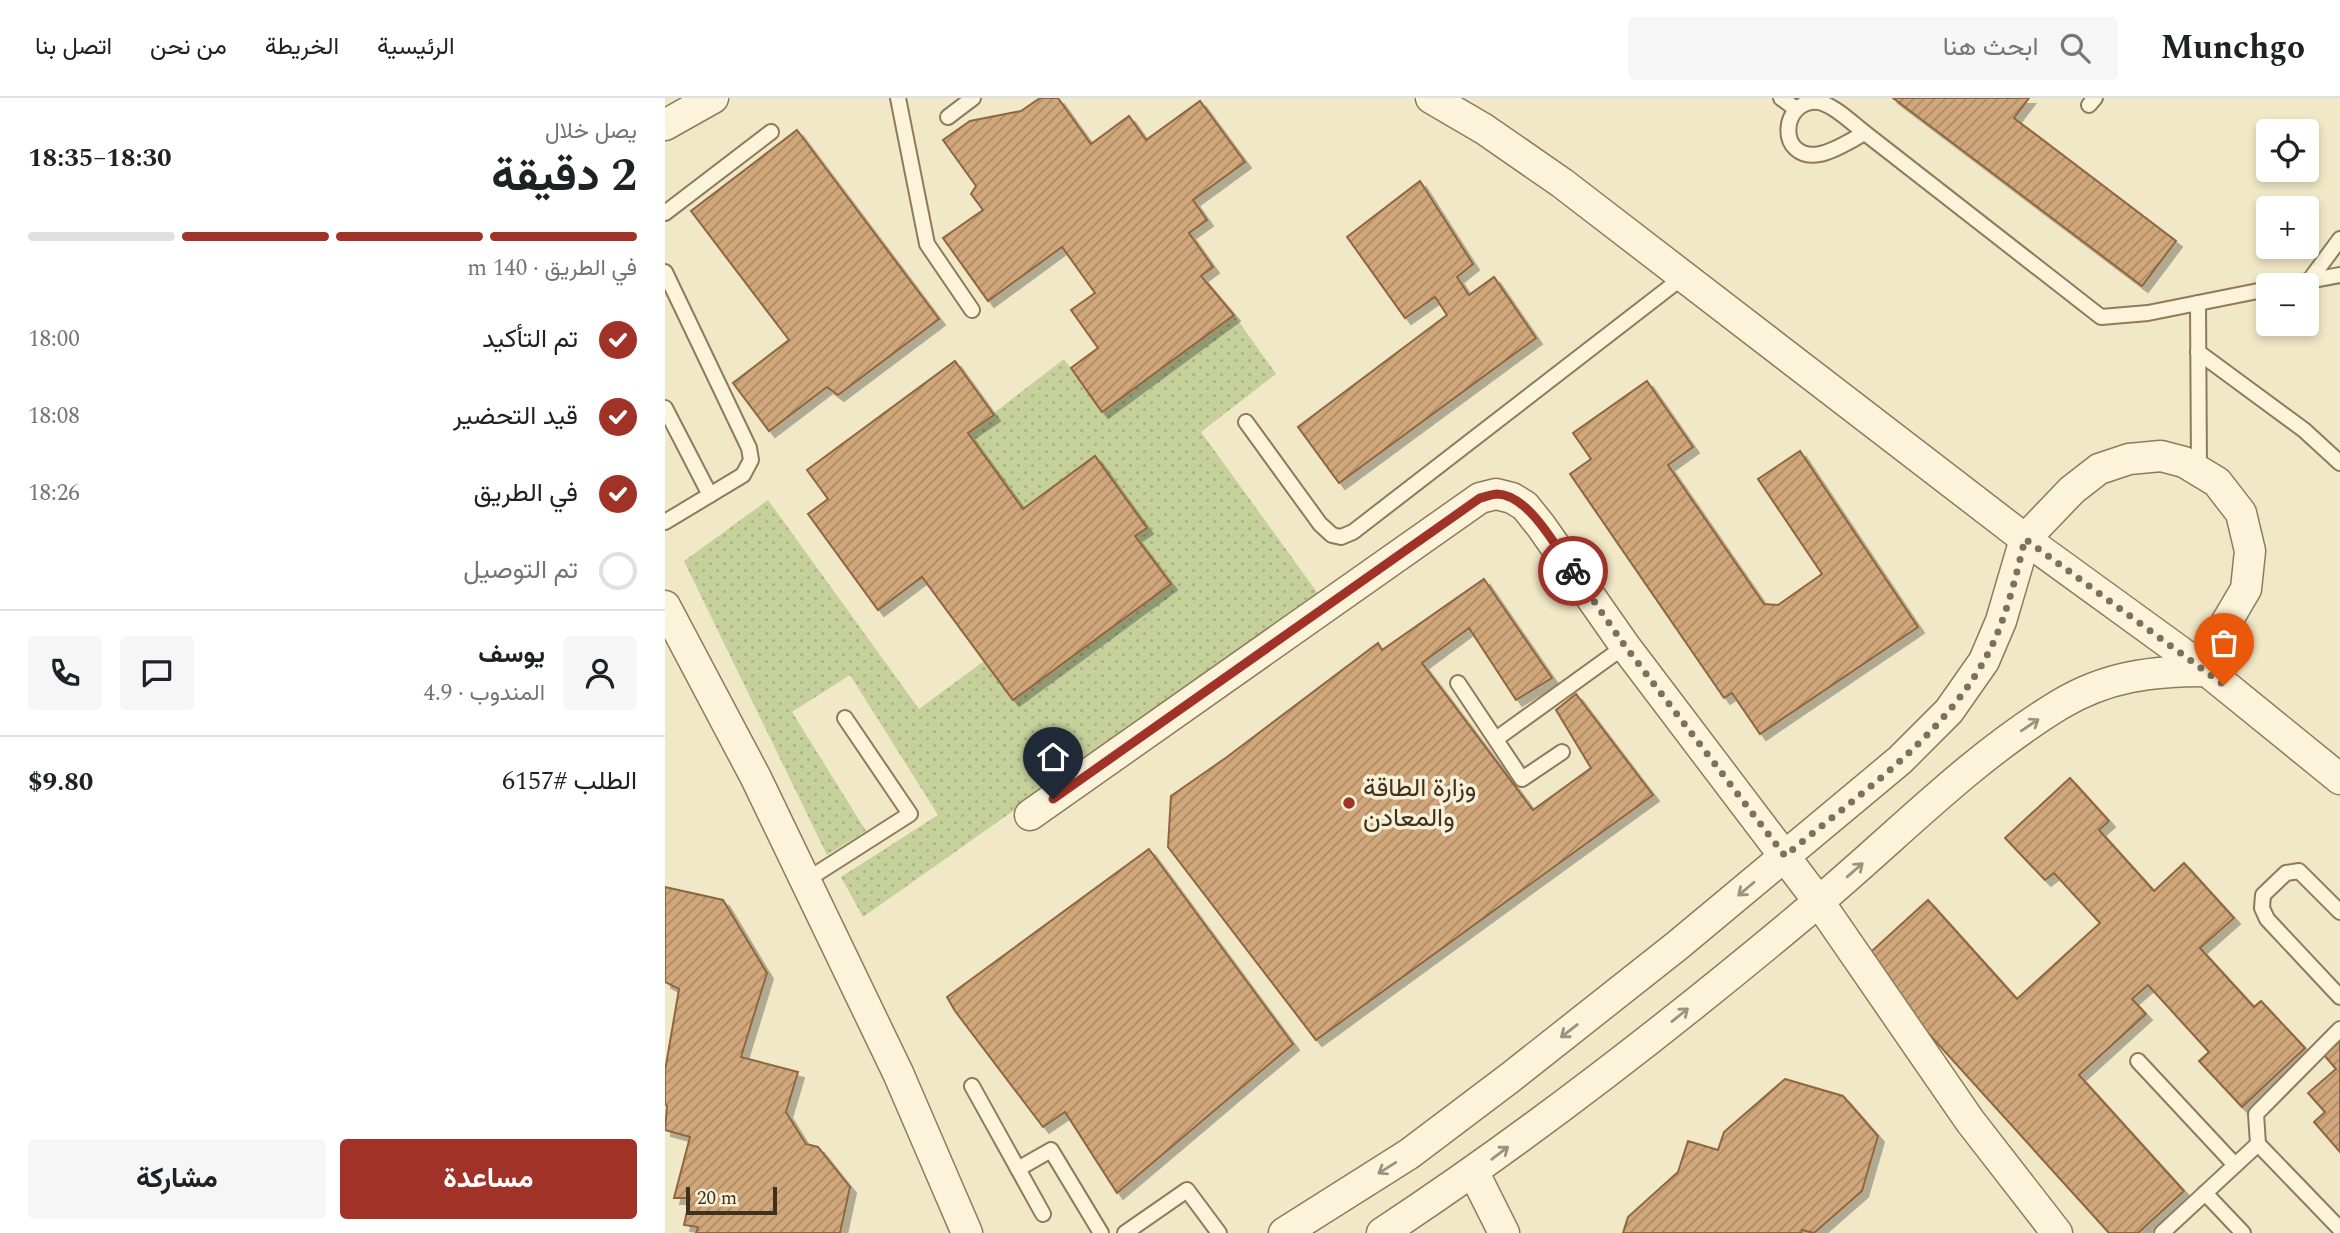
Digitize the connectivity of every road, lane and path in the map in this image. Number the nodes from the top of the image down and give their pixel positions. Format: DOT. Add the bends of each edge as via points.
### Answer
graph roads {
  1 [pos="713,98"];
  2 [pos="898,98"];
  3 [pos="973,98"];
  4 [pos="1431,98"];
  5 [pos="1781,98"];
  6 [pos="1796,109"];
  7 [pos="671,113"];
  8 [pos="948,117"];
  9 [pos="771,132"];
  10 [pos="1865,132"];
  11 [pos="665,213"];
  12 [pos="2340,239"];
  13 [pos="665,272"];
  14 [pos="2315,273"];
  15 [pos="2340,275"];
  16 [pos="1683,277"];
  17 [pos="2319,279"];
  18 [pos="2256,291"];
  19 [pos="2198,303"];
  20 [pos="972,310"];
  21 [pos="2198,352"];
  22 [pos="665,408"];
  23 [pos="1246,422"];
  24 [pos="2340,463"];
  25 [pos="2199,471"];
  26 [pos="711,495"];
  27 [pos="665,522"];
  28 [pos="2025,539"];
  29 [pos="665,606"];
  30 [pos="675,645"];
  31 [pos="1625,646"];
  32 [pos="2207,671"];
  33 [pos="1458,683"];
  34 [pos="845,718"];
  35 [pos="1496,738"];
  36 [pos="1562,752"];
  37 [pos="2340,779"];
  38 [pos="1030,815"];
  39 [pos="1785,856"];
  40 [pos="805,881"];
  41 [pos="1819,902"];
  42 [pos="2340,912"];
  43 [pos="2340,997"];
  44 [pos="2340,1029"];
  45 [pos="2138,1061"];
  46 [pos="972,1086"];
  47 [pos="2258,1144"];
  48 [pos="2235,1165"];
  49 [pos="1018,1169"];
  50 [pos="1474,1173"];
  51 [pos="2205,1193"];
  52 [pos="1043,1214"];
  53 [pos="2340,1229"];
  54 [pos="967,1233"];
  55 [pos="1101,1233"];
  56 [pos="1125,1233"];
  57 [pos="1219,1233"];
  58 [pos="1285,1233"];
  59 [pos="1383,1233"];
  60 [pos="1504,1233"];
  61 [pos="2057,1233"];
  62 [pos="2162,1233"];
  63 [pos="2243,1233"];
  1 -- 7 [label="street"];
  2 -- 20 [label="lane" via="927,244"];
  3 -- 8 [label="lane"];
  4 -- 16 [label="street" via="1524,155"];
  5 -- 6 [label="lane"];
  6 -- 10 [label="lane" via="1818,102"];
  6 -- 10 [label="lane" via="1787,131 1799,151 1810,155 1822,154"];
  9 -- 11 [label="lane"];
  10 -- 19 [label="lane" via="2101,317"];
  12 -- 14 [label="lane"];
  13 -- 26 [label="lane" via="749,448 751,460 743,475"];
  15 -- 17 [label="lane"];
  16 -- 23 [label="lane" via="1341,537 1320,524"];
  16 -- 28 [label="street"];
  18 -- 19 [label="lane"];
  19 -- 21 [label="lane"];
  21 -- 24 [label="lane" via="2304,430"];
  21 -- 25 [label="lane"];
  22 -- 26 [label="lane"];
  25 -- 28 [label="street" via="2161,456 2129,459 2099,469"];
  25 -- 32 [label="street" via="2217,482 2241,513 2251,551 2245,589"];
  26 -- 27 [label="lane"];
  28 -- 32 [label="street"];
  28 -- 39 [label="street" via="1984,661 1949,711 1900,760"];
  29 -- 30 [label="street"];
  30 -- 40 [label="street" via="756,778"];
  31 -- 35 [label="lane"];
  31 -- 38 [label="street" via="1525,506 1496,494 1480,498"];
  31 -- 39 [label="street"];
  32 -- 37 [label="street"];
  41 -- 32 [label="street, one-way" via="1979,760 2061,705 2116,680 2161,671"];
  33 -- 35 [label="lane"];
  34 -- 40 [label="lane" via="910,814"];
  35 -- 36 [label="lane" via="1522,779"];
  39 -- 41 [label="street"];
  39 -- 58 [label="street, one-way" via="1409,1154"];
  40 -- 54 [label="street" via="898,1073"];
  50 -- 41 [label="street, one-way"];
  41 -- 61 [label="street" via="1970,1121"];
  42 -- 43 [label="lane" via="2299,871 2286,873 2263,895 2267,919"];
  44 -- 47 [label="lane" via="2256,1114"];
  45 -- 48 [label="lane"];
  46 -- 49 [label="lane"];
  47 -- 48 [label="lane"];
  47 -- 53 [label="lane"];
  48 -- 51 [label="lane"];
  49 -- 52 [label="lane"];
  49 -- 55 [label="lane" via="1051,1150"];
  50 -- 59 [label="street"];
  50 -- 60 [label="street"];
  51 -- 62 [label="lane"];
  51 -- 63 [label="lane"];
  56 -- 57 [label="lane" via="1187,1190"];
}
